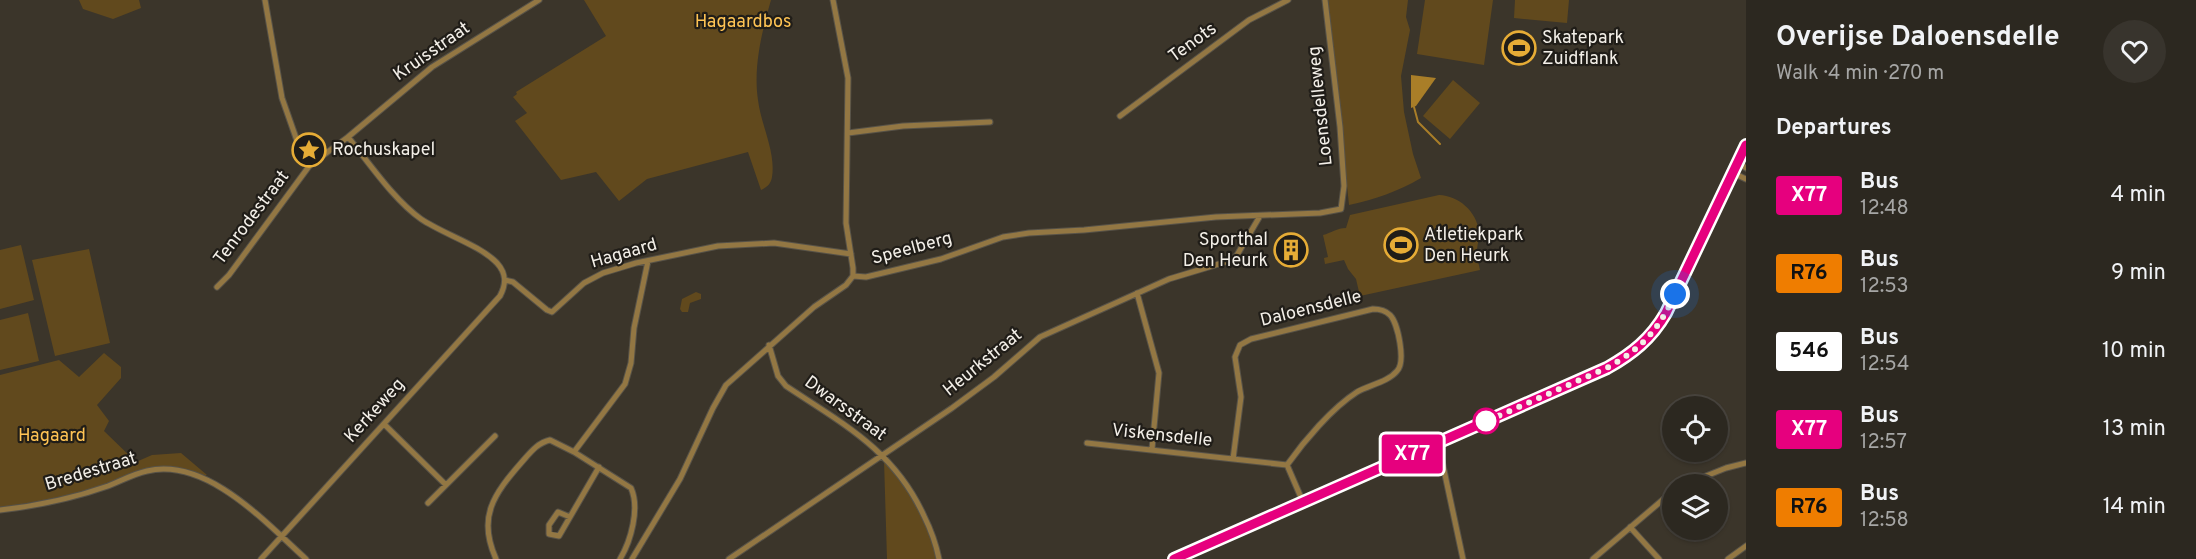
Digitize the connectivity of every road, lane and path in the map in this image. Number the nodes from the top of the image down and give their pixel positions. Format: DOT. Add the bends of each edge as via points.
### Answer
graph roads {
  1 [pos="265,0"];
  2 [pos="539,0"];
  3 [pos="833,0"];
  4 [pos="1288,0"];
  5 [pos="1325,0"];
  6 [pos="1120,116"];
  7 [pos="990,123"];
  8 [pos="848,133"];
  9 [pos="348,137"];
  10 [pos="1746,145"];
  11 [pos="1738,163"];
  12 [pos="310,165"];
  13 [pos="1746,168"];
  14 [pos="1733,173"];
  15 [pos="1746,179"];
  16 [pos="1341,209"];
  17 [pos="1260,216"];
  18 [pos="851,254"];
  19 [pos="648,261"];
  20 [pos="853,276"];
  21 [pos="506,280"];
  22 [pos="218,287"];
  23 [pos="1137,293"];
  24 [pos="770,345"];
  25 [pos="384,424"];
  26 [pos="495,436"];
  27 [pos="1087,442"];
  28 [pos="1438,442"];
  29 [pos="1152,449"];
  30 [pos="574,452"];
  31 [pos="883,455"];
  32 [pos="1233,459"];
  33 [pos="1746,463"];
  34 [pos="1287,465"];
  35 [pos="599,467"];
  36 [pos="1711,474"];
  37 [pos="446,485"];
  38 [pos="1662,500"];
  39 [pos="1303,502"];
  40 [pos="428,503"];
  41 [pos="0,510"];
  42 [pos="570,517"];
  43 [pos="1630,527"];
  44 [pos="281,537"];
  45 [pos="1746,546"];
  46 [pos="625,550"];
  47 [pos="633,557"];
  48 [pos="261,559"];
  49 [pos="306,559"];
  50 [pos="496,559"];
  51 [pos="620,559"];
  52 [pos="729,559"];
  53 [pos="939,559"];
  54 [pos="1174,559"];
  55 [pos="1463,559"];
  56 [pos="1593,559"];
  57 [pos="1659,559"];
  58 [pos="1728,559"];
  1 -- 12 [label="street" via="282,99 302,155"];
  2 -- 9 [label="street, Kruisstraat" via="432,67"];
  3 -- 8 [label="street" via="848,78"];
  4 -- 6 [label="street, Tenots" via="1249,20"];
  5 -- 16 [label="street, Loensdelleweg" via="1340,127 1344,186"];
  7 -- 8 [label="street" via="903,126"];
  8 -- 18 [label="street" via="846,223"];
  9 -- 12 [label="street"];
  9 -- 21 [label="street, Hagaard" via="408,209 489,255"];
  10 -- 11 [label="main road"];
  11 -- 13 [label="street"];
  11 -- 14 [label="main road"];
  12 -- 22 [label="street, Tenrodestraat"];
  14 -- 15 [label="street"];
  14 -- 28 [label="main road" via="1666,313 1635,351 1607,368"];
  16 -- 17 [label="street, Speelberg"];
  17 -- 20 [label="street, Speelberg" via="1029,232 898,269"];
  17 -- 23 [label="street, Heurkstraat" via="1232,260 1179,275"];
  18 -- 19 [label="street, Hagaard" via="756,243 718,246"];
  18 -- 20 [label="street"];
  19 -- 21 [label="street, Hagaard" via="594,277 552,312"];
  19 -- 30 [label="street" via="626,384"];
  20 -- 24 [label="street, Speelberg"];
  21 -- 25 [label="street, Kerkeweg" via="500,296"];
  23 -- 29 [label="street" via="1159,373"];
  23 -- 31 [label="street, Heurkstraat" via="1040,337 994,377"];
  24 -- 31 [label="street, Dwarsstraat" via="777,376 786,386"];
  24 -- 47 [label="street, Speelberg" via="719,396 680,478"];
  25 -- 37 [label="street"];
  25 -- 44 [label="street, Kerkeweg"];
  26 -- 37 [label="street"];
  27 -- 29 [label="street, Viskensdelle"];
  28 -- 39 [label="main road"];
  28 -- 55 [label="street"];
  29 -- 32 [label="street, Viskensdelle"];
  30 -- 35 [label="street"];
  30 -- 50 [label="street" via="557,442 543,441 501,486 488,519 490,546"];
  31 -- 52 [label="street, Heurkstraat"];
  31 -- 53 [label="street, Dwarsstraat" via="919,505"];
  32 -- 34 [label="street"];
  32 -- 34 [label="street, Daloensdelle" via="1241,397 1235,357 1240,345 1373,309 1384,311 1394,321 1402,356 1400,367 1392,376 1345,401"];
  33 -- 36 [label="street"];
  34 -- 39 [label="street"];
  35 -- 42 [label="street"];
  35 -- 46 [label="street" via="626,483 634,494"];
  37 -- 40 [label="street"];
  38 -- 43 [label="street"];
  39 -- 54 [label="main road"];
  41 -- 44 [label="street, Bredestraat" via="37,504 159,469 207,480 224,489"];
  42 -- 42 [label="street" via="559,536 549,534 549,525 558,512"];
  43 -- 56 [label="street"];
  43 -- 57 [label="street"];
  44 -- 48 [label="street, Kerkeweg"];
  44 -- 49 [label="street, Bredestraat"];
  45 -- 58 [label="street"];
  46 -- 47 [label="street"];
  46 -- 51 [label="street"];
}
